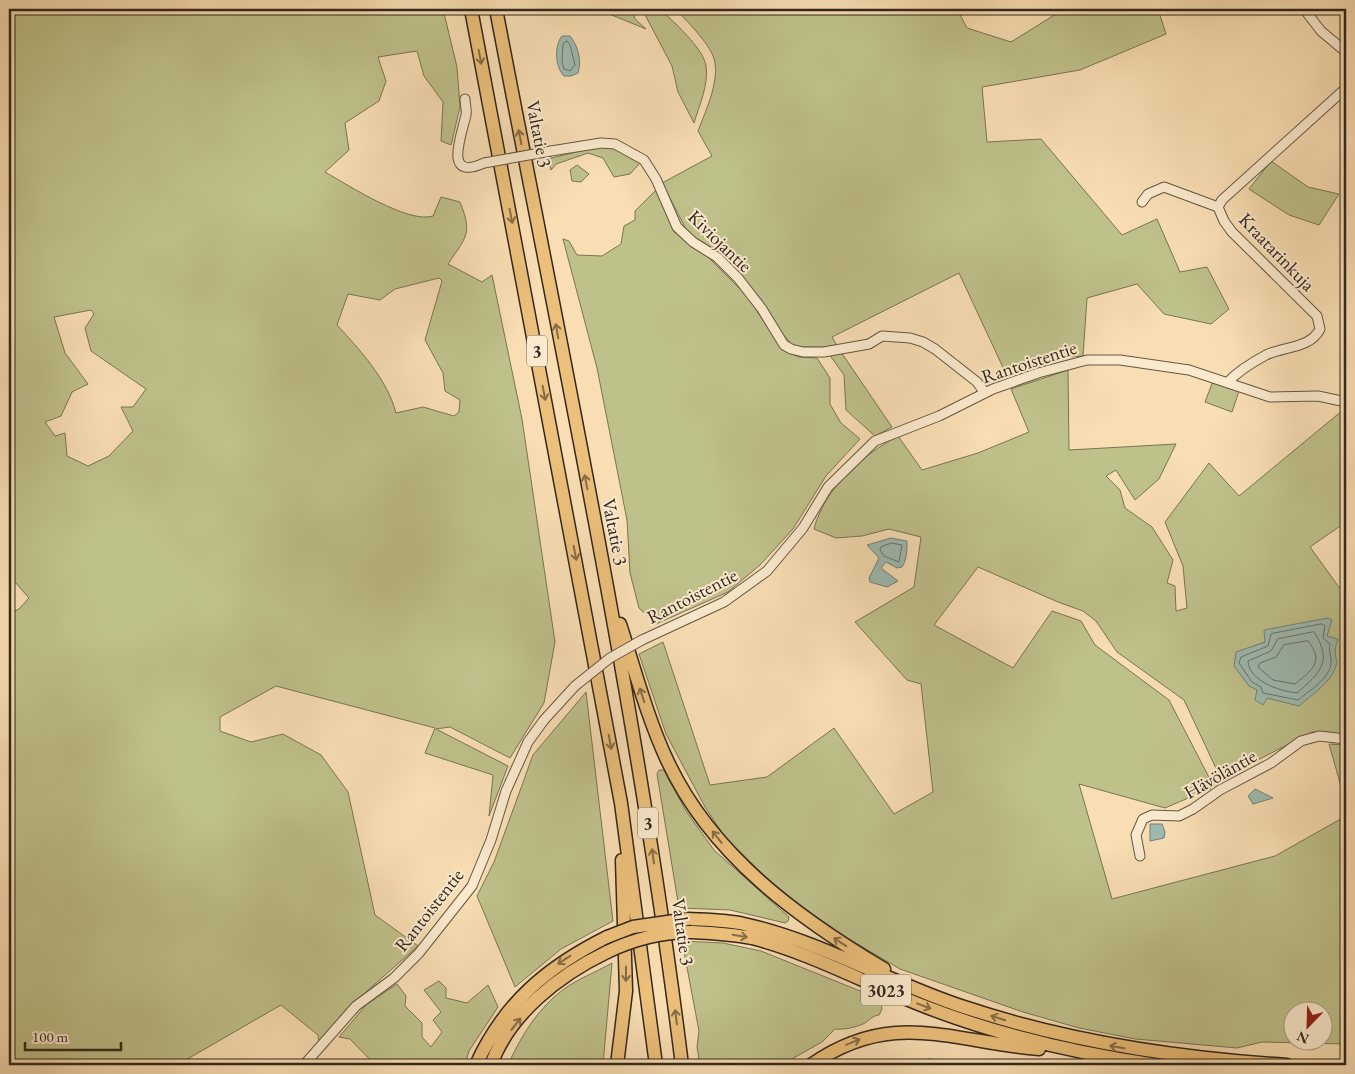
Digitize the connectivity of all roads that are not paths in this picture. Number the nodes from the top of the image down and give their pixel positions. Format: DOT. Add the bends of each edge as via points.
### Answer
graph roads {
  1 [pos="471,9"];
  2 [pos="496,9"];
  3 [pos="1304,9"];
  4 [pos="1346,52"];
  5 [pos="1346,88"];
  6 [pos="465,99"];
  7 [pos="1142,202"];
  8 [pos="1218,207"];
  9 [pos="1228,382"];
  10 [pos="984,393"];
  11 [pos="1346,402"];
  12 [pos="606,582"];
  13 [pos="1346,739"];
  14 [pos="620,803"];
  15 [pos="1140,856"];
  16 [pos="927,994"];
  17 [pos="1080,1053"];
  18 [pos="304,1065"];
  19 [pos="476,1065"];
  20 [pos="490,1065"];
  21 [pos="618,1065"];
  22 [pos="656,1065"];
  23 [pos="682,1065"];
  24 [pos="811,1065"];
  25 [pos="1156,1065"];
  26 [pos="1287,1065"];
  1 -- 14 [label="highway, 3, one-way"];
  12 -- 2 [label="highway, Valtatie 3 / 3, one-way"];
  3 -- 4 [label="street" via="1321,31"];
  5 -- 8 [label="street, Kraatarinkuja"];
  6 -- 10 [label="street, Kiviojantie, bridge" via="466,112 456,151 461,163 468,167 615,144 644,160 677,227 717,257 738,278 784,345 803,352 824,352 868,344 882,336 910,338 935,349 977,382"];
  7 -- 8 [label="street, Kraatarinkuja" via="1148,194 1164,187"];
  8 -- 9 [label="street, Kraatarinkuja" via="1232,232 1316,316 1320,329 1309,342 1268,354"];
  9 -- 10 [label="street, Rantoistentie" via="1189,370 1098,359 1038,373"];
  9 -- 11 [label="street, Rantoistentie" via="1270,397 1318,396"];
  10 -- 18 [label="street, Rantoistentie, bridge" via="939,416 874,441 828,488 803,528 767,571 724,602 610,658 575,686 528,742 506,791 472,886 419,953 394,978 356,1006"];
  16 -- 12 [label="highway, one-way" via="845,946 792,909 720,842 684,792 667,761"];
  23 -- 12 [label="highway, Valtatie 3 / 3, one-way" via="652,844"];
  13 -- 15 [label="street, Hävöläntie" via="1319,736 1301,741 1271,764 1179,816 1152,815 1143,819 1136,834"];
  14 -- 21 [label="highway, one-way" via="626,991"];
  14 -- 22 [label="highway, 3"];
  16 -- 19 [label="highway, 3023, one-way, bridge" via="805,943 743,924 688,919 633,927 607,937 560,963 527,989 505,1015"];
  26 -- 16 [label="highway, 3023, one-way" via="1165,1054 1107,1045 1007,1021"];
  20 -- 17 [label="highway, 3023, one-way, bridge" via="499,1046 554,983 607,952 660,934 691,932 730,934 766,942 974,1024"];
  24 -- 17 [label="highway, one-way" via="832,1051 862,1039 899,1032 927,1032"];
  17 -- 25 [label="highway, 3023"];
}
